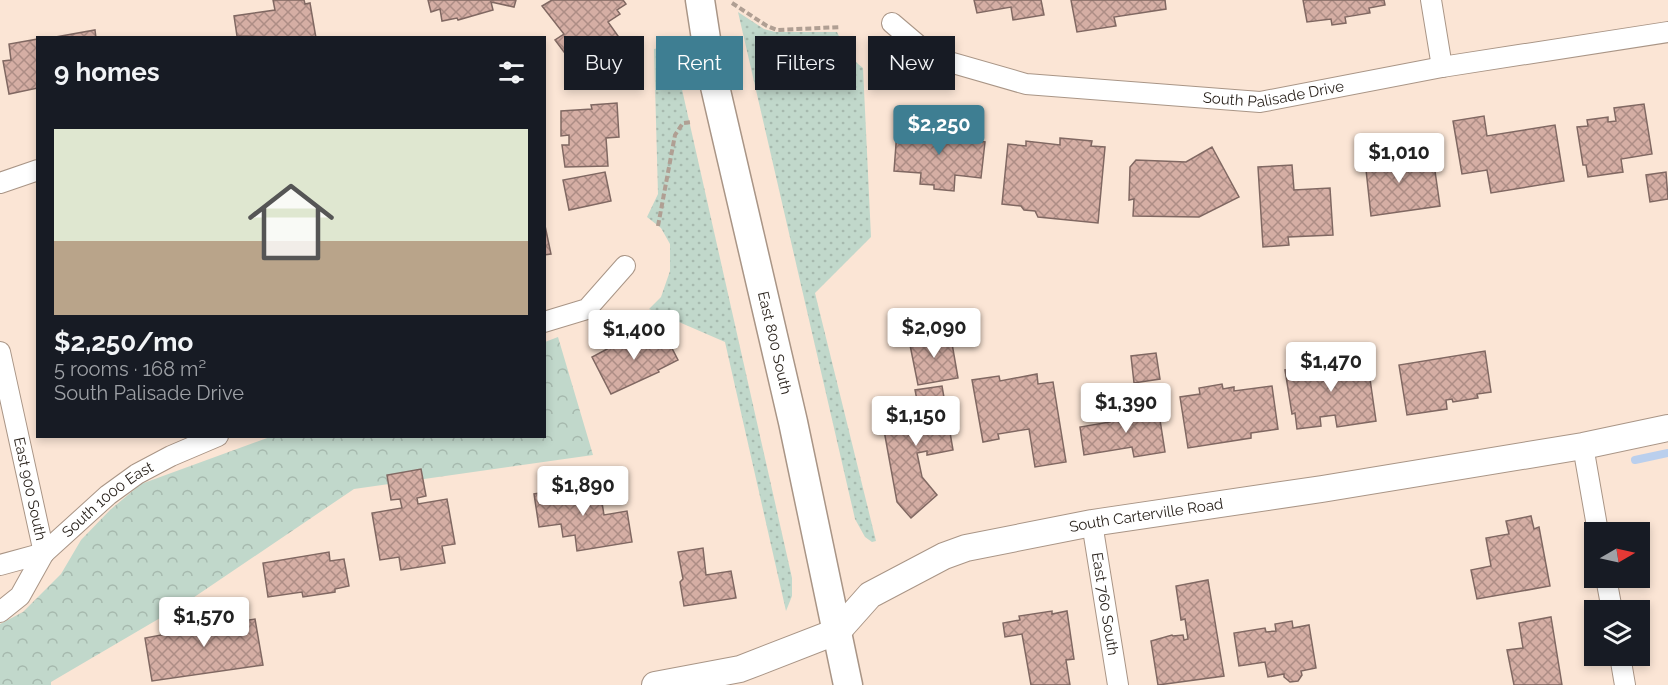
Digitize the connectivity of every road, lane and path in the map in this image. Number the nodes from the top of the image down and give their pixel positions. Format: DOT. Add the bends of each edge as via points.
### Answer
graph roads {
  1 [pos="700,0"];
  2 [pos="1431,0"];
  3 [pos="732,3"];
  4 [pos="892,23"];
  5 [pos="841,27"];
  6 [pos="1668,32"];
  7 [pos="1442,67"];
  8 [pos="692,122"];
  9 [pos="36,171"];
  10 [pos="0,183"];
  11 [pos="658,226"];
  12 [pos="625,266"];
  13 [pos="546,321"];
  14 [pos="0,352"];
  15 [pos="1668,428"];
  16 [pos="213,438"];
  17 [pos="1583,446"];
  18 [pos="1596,522"];
  19 [pos="1092,523"];
  20 [pos="44,553"];
  21 [pos="0,565"];
  22 [pos="0,612"];
  23 [pos="838,632"];
  24 [pos="1622,666"];
  25 [pos="655,685"];
  26 [pos="848,685"];
  27 [pos="1118,685"];
  28 [pos="1625,685"];
  1 -- 23 [label="main road, East 800 South" via="710,65"];
  2 -- 7 [label="street"];
  3 -- 5 [label="path" via="777,30"];
  4 -- 7 [label="street, South Palisade Drive" via="932,57 1026,84 1260,102"];
  6 -- 7 [label="street, South Palisade Drive"];
  8 -- 11 [label="path" via="683,123 675,135"];
  9 -- 10 [label="street"];
  12 -- 13 [label="street" via="587,309"];
  14 -- 20 [label="street, East 900 South"];
  15 -- 17 [label="street, South Carterville Road"];
  16 -- 20 [label="street, South 1000 East" via="137,474"];
  17 -- 18 [label="street"];
  17 -- 19 [label="street, South Carterville Road"];
  19 -- 23 [label="street, South Carterville Road" via="966,548 944,556 870,595"];
  19 -- 27 [label="street, East 760 South"];
  20 -- 21 [label="street, South 1000 East"];
  20 -- 22 [label="street" via="20,596"];
  23 -- 25 [label="street, South Carterville Road" via="740,669"];
  23 -- 26 [label="main road, East 800 South"];
  24 -- 28 [label="street"];
}
